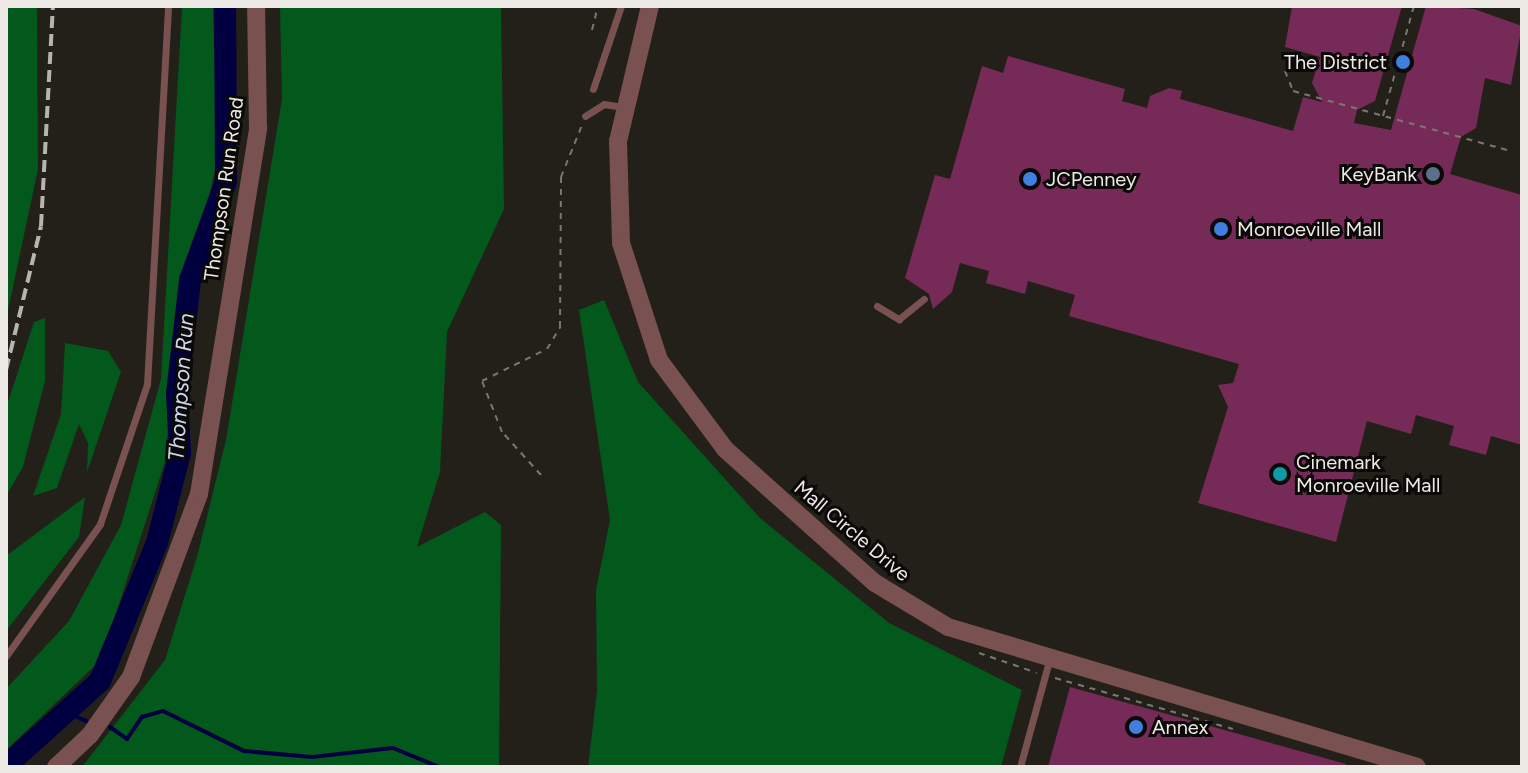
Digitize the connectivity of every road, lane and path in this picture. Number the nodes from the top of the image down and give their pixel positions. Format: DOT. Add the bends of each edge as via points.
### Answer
graph roads {
  1 [pos="168,6"];
  2 [pos="256,6"];
  3 [pos="598,6"];
  4 [pos="621,6"];
  5 [pos="650,6"];
  6 [pos="1414,6"];
  7 [pos="592,30"];
  8 [pos="1285,71"];
  9 [pos="593,89"];
  10 [pos="623,107"];
  11 [pos="585,116"];
  12 [pos="1383,116"];
  13 [pos="1507,150"];
  14 [pos="924,299"];
  15 [pos="877,306"];
  16 [pos="541,475"];
  17 [pos="968,649"];
  18 [pos="6,656"];
  19 [pos="1048,668"];
  20 [pos="1239,731"];
  21 [pos="56,767"];
  22 [pos="1020,767"];
  23 [pos="1417,767"];
  1 -- 18 [label="lane" via="147,384 100,524"];
  2 -- 21 [label="street, Thompson Run Road" via="258,128 199,494 131,677 90,735"];
  3 -- 7 [label="path"];
  4 -- 9 [label="lane"];
  5 -- 10 [label="street, Mall Circle Drive"];
  6 -- 12 [label="path"];
  8 -- 12 [label="path" via="1293,91"];
  10 -- 11 [label="lane" via="604,104"];
  10 -- 19 [label="street, Mall Circle Drive" via="616,188 624,264 649,340 681,397 742,465 875,583 948,627"];
  11 -- 16 [label="path" via="561,177 560,327 547,349 482,381 502,432"];
  12 -- 13 [label="path"];
  14 -- 15 [label="lane" via="899,319"];
  17 -- 19 [label="path"];
  19 -- 20 [label="path"];
  19 -- 22 [label="lane"];
  19 -- 23 [label="street, Mall Circle Drive"];
}
